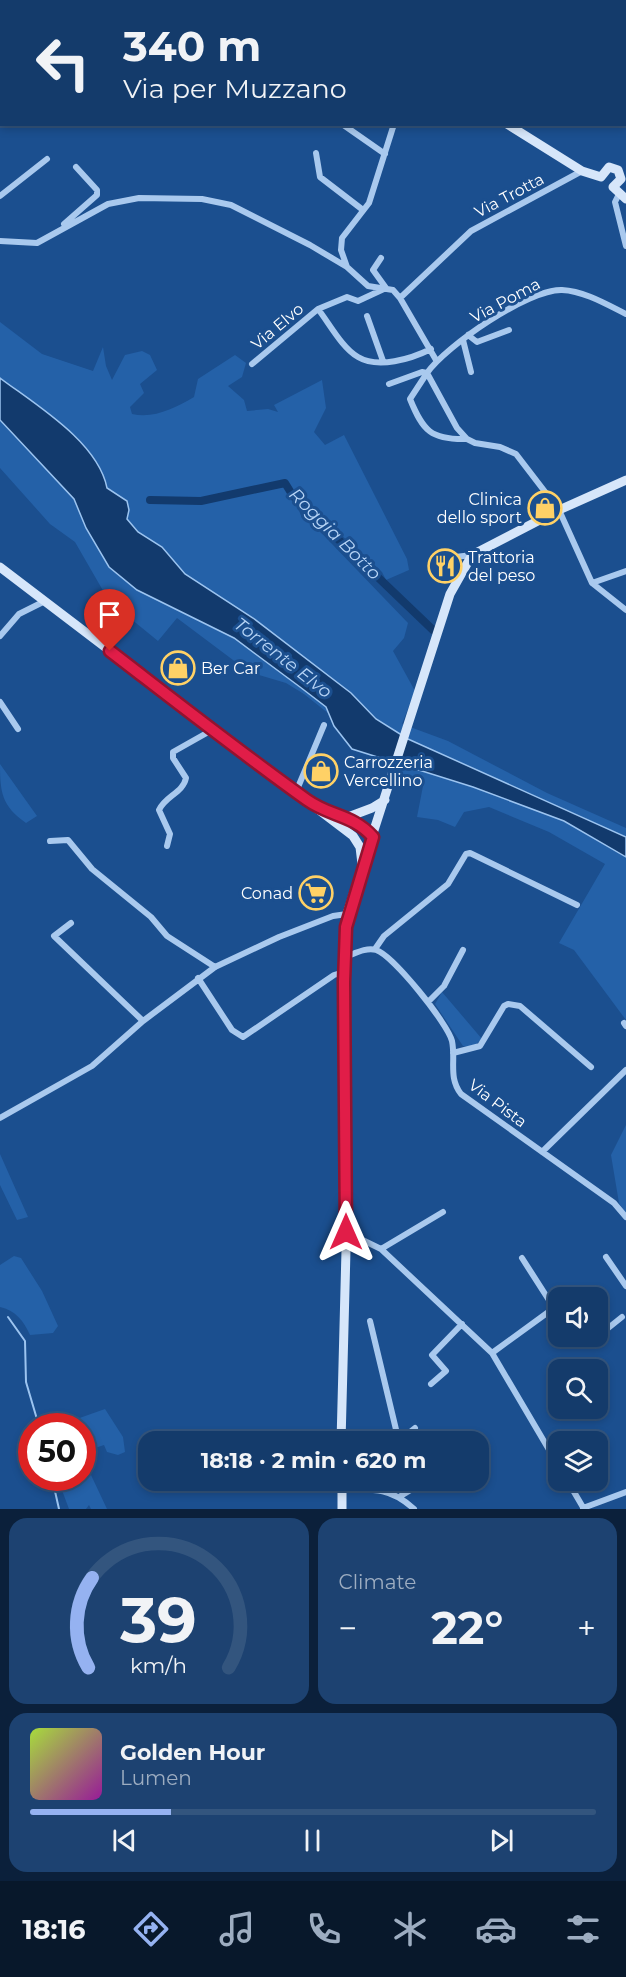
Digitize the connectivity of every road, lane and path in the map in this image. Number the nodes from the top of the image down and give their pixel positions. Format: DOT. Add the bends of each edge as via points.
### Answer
graph roads {
  1 [pos="345,126"];
  2 [pos="393,126"];
  3 [pos="510,126"];
  4 [pos="316,153"];
  5 [pos="385,154"];
  6 [pos="47,159"];
  7 [pos="76,167"];
  8 [pos="582,171"];
  9 [pos="623,172"];
  10 [pos="601,177"];
  11 [pos="619,193"];
  12 [pos="0,195"];
  13 [pos="363,210"];
  14 [pos="57,231"];
  15 [pos="0,241"];
  16 [pos="626,246"];
  17 [pos="381,258"];
  18 [pos="347,267"];
  19 [pos="386,288"];
  20 [pos="400,298"];
  21 [pos="318,309"];
  22 [pos="626,314"];
  23 [pos="367,316"];
  24 [pos="509,330"];
  25 [pos="466,337"];
  26 [pos="431,349"];
  27 [pos="436,360"];
  28 [pos="383,361"];
  29 [pos="252,364"];
  30 [pos="471,372"];
  31 [pos="427,373"];
  32 [pos="389,384"];
  33 [pos="467,439"];
  34 [pos="626,480"];
  35 [pos="559,510"];
  36 [pos="472,555"];
  37 [pos="447,558"];
  38 [pos="0,567"];
  39 [pos="626,571"];
  40 [pos="592,583"];
  41 [pos="45,601"];
  42 [pos="626,610"];
  43 [pos="0,636"];
  44 [pos="0,702"];
  45 [pos="324,725"];
  46 [pos="18,729"];
  47 [pos="212,730"];
  48 [pos="296,792"];
  49 [pos="385,800"];
  50 [pos="323,812"];
  51 [pos="348,817"];
  52 [pos="353,836"];
  53 [pos="373,837"];
  54 [pos="50,841"];
  55 [pos="167,846"];
  56 [pos="362,867"];
  57 [pos="577,905"];
  58 [pos="347,914"];
  59 [pos="71,923"];
  60 [pos="375,949"];
  61 [pos="463,950"];
  62 [pos="345,957"];
  63 [pos="215,967"];
  64 [pos="344,972"];
  65 [pos="198,978"];
  66 [pos="428,1002"];
  67 [pos="143,1021"];
  68 [pos="453,1053"];
  69 [pos="591,1067"];
  70 [pos="626,1070"];
  71 [pos="0,1118"];
  72 [pos="542,1152"];
  73 [pos="443,1212"];
  74 [pos="626,1217"];
  75 [pos="346,1232"];
  76 [pos="381,1249"];
  77 [pos="606,1257"];
  78 [pos="522,1258"];
  79 [pos="626,1286"];
  80 [pos="548,1295"];
  81 [pos="548,1313"];
  82 [pos="622,1317"];
  83 [pos="370,1322"];
  84 [pos="462,1324"];
  85 [pos="608,1328"];
  86 [pos="492,1353"];
  87 [pos="431,1384"];
  88 [pos="415,1428"];
  89 [pos="341,1431"];
  90 [pos="396,1431"];
  91 [pos="411,1431"];
  92 [pos="548,1448"];
  93 [pos="342,1491"];
  94 [pos="385,1491"];
  95 [pos="409,1491"];
  96 [pos="574,1491"];
  97 [pos="626,1492"];
  98 [pos="399,1497"];
  99 [pos="584,1508"];
  100 [pos="342,1509"];
  101 [pos="414,1509"];
  1 -- 5 [label="street"];
  2 -- 5 [label="street"];
  3 -- 8 [label="main road"];
  4 -- 13 [label="street" via="320,177"];
  5 -- 13 [label="street" via="377,184"];
  6 -- 12 [label="street"];
  7 -- 14 [label="street" via="97,195"];
  8 -- 10 [label="main road"];
  8 -- 20 [label="street, Via Trotta" via="471,231"];
  9 -- 10 [label="main road" via="609,167"];
  9 -- 11 [label="main road"];
  10 -- 11 [label="main road" via="604,185"];
  11 -- 16 [label="street" via="615,202"];
  13 -- 18 [label="street" via="342,238 341,250"];
  14 -- 15 [label="street" via="37,243"];
  14 -- 18 [label="street" via="108,204 139,198 202,199 231,205"];
  17 -- 19 [label="street" via="374,270"];
  18 -- 19 [label="street" via="368,286"];
  19 -- 20 [label="street"];
  19 -- 21 [label="street, Via Elvo" via="358,301 347,297"];
  20 -- 26 [label="street"];
  21 -- 28 [label="street" via="356,356 371,362"];
  21 -- 29 [label="street, Via Elvo"];
  22 -- 25 [label="street, Via Poma" via="587,296 559,290 545,292"];
  23 -- 28 [label="street"];
  24 -- 25 [label="street" via="477,342"];
  25 -- 27 [label="street, Via Poma"];
  25 -- 30 [label="street"];
  26 -- 27 [label="street"];
  26 -- 28 [label="street"];
  27 -- 31 [label="street, Via Poma"];
  31 -- 32 [label="street"];
  31 -- 33 [label="street"];
  31 -- 33 [label="street, Via Poma" via="410,399 417,416 435,436 445,440"];
  33 -- 35 [label="street" via="516,454"];
  34 -- 35 [label="main road"];
  35 -- 36 [label="main road"];
  35 -- 40 [label="street"];
  36 -- 37 [label="street"];
  36 -- 49 [label="main road" via="450,594"];
  38 -- 41 [label="main road"];
  39 -- 40 [label="street"];
  40 -- 42 [label="street"];
  41 -- 43 [label="street" via="20,614"];
  41 -- 47 [label="main road"];
  44 -- 46 [label="street"];
  45 -- 48 [label="street"];
  47 -- 48 [label="main road"];
  47 -- 55 [label="street" via="173,752 186,778 184,786 163,802 159,810 170,834"];
  48 -- 50 [label="main road"];
  49 -- 51 [label="main road"];
  49 -- 53 [label="main road"];
  50 -- 51 [label="main road"];
  50 -- 52 [label="main road"];
  51 -- 53 [label="main road"];
  52 -- 53 [label="main road"];
  52 -- 56 [label="main road" via="360,847"];
  53 -- 56 [label="main road"];
  54 -- 63 [label="street" via="68,840 92,869 151,917 167,936"];
  56 -- 58 [label="main road"];
  57 -- 60 [label="street" via="470,853 448,884 384,936"];
  58 -- 62 [label="main road"];
  58 -- 63 [label="street" via="333,915"];
  59 -- 67 [label="street" via="54,936"];
  60 -- 62 [label="street"];
  60 -- 66 [label="street, Via Pista"];
  61 -- 66 [label="street" via="444,986"];
  62 -- 64 [label="main road"];
  63 -- 65 [label="street"];
  64 -- 65 [label="street" via="243,1037 232,1030"];
  64 -- 75 [label="main road"];
  65 -- 67 [label="street"];
  66 -- 68 [label="street, Via Pista" via="448,1032"];
  67 -- 71 [label="street" via="92,1066"];
  68 -- 69 [label="street" via="480,1046 504,1006 513,1004"];
  68 -- 72 [label="street, Via Pista" via="454,1080 461,1094"];
  70 -- 72 [label="street"];
  72 -- 74 [label="street, Via Pista" via="614,1203"];
  73 -- 76 [label="street"];
  75 -- 76 [label="street"];
  75 -- 89 [label="main road"];
  76 -- 84 [label="street"];
  77 -- 79 [label="street"];
  78 -- 80 [label="street"];
  81 -- 86 [label="street"];
  82 -- 85 [label="street"];
  83 -- 90 [label="street"];
  84 -- 86 [label="street"];
  84 -- 87 [label="street" via="432,1355 446,1371"];
  86 -- 92 [label="street"];
  88 -- 91 [label="street"];
  93 -- 100 [label="main road"];
  94 -- 98 [label="street"];
  95 -- 98 [label="street"];
  96 -- 99 [label="street"];
  97 -- 99 [label="street"];
  98 -- 101 [label="street"];
}
